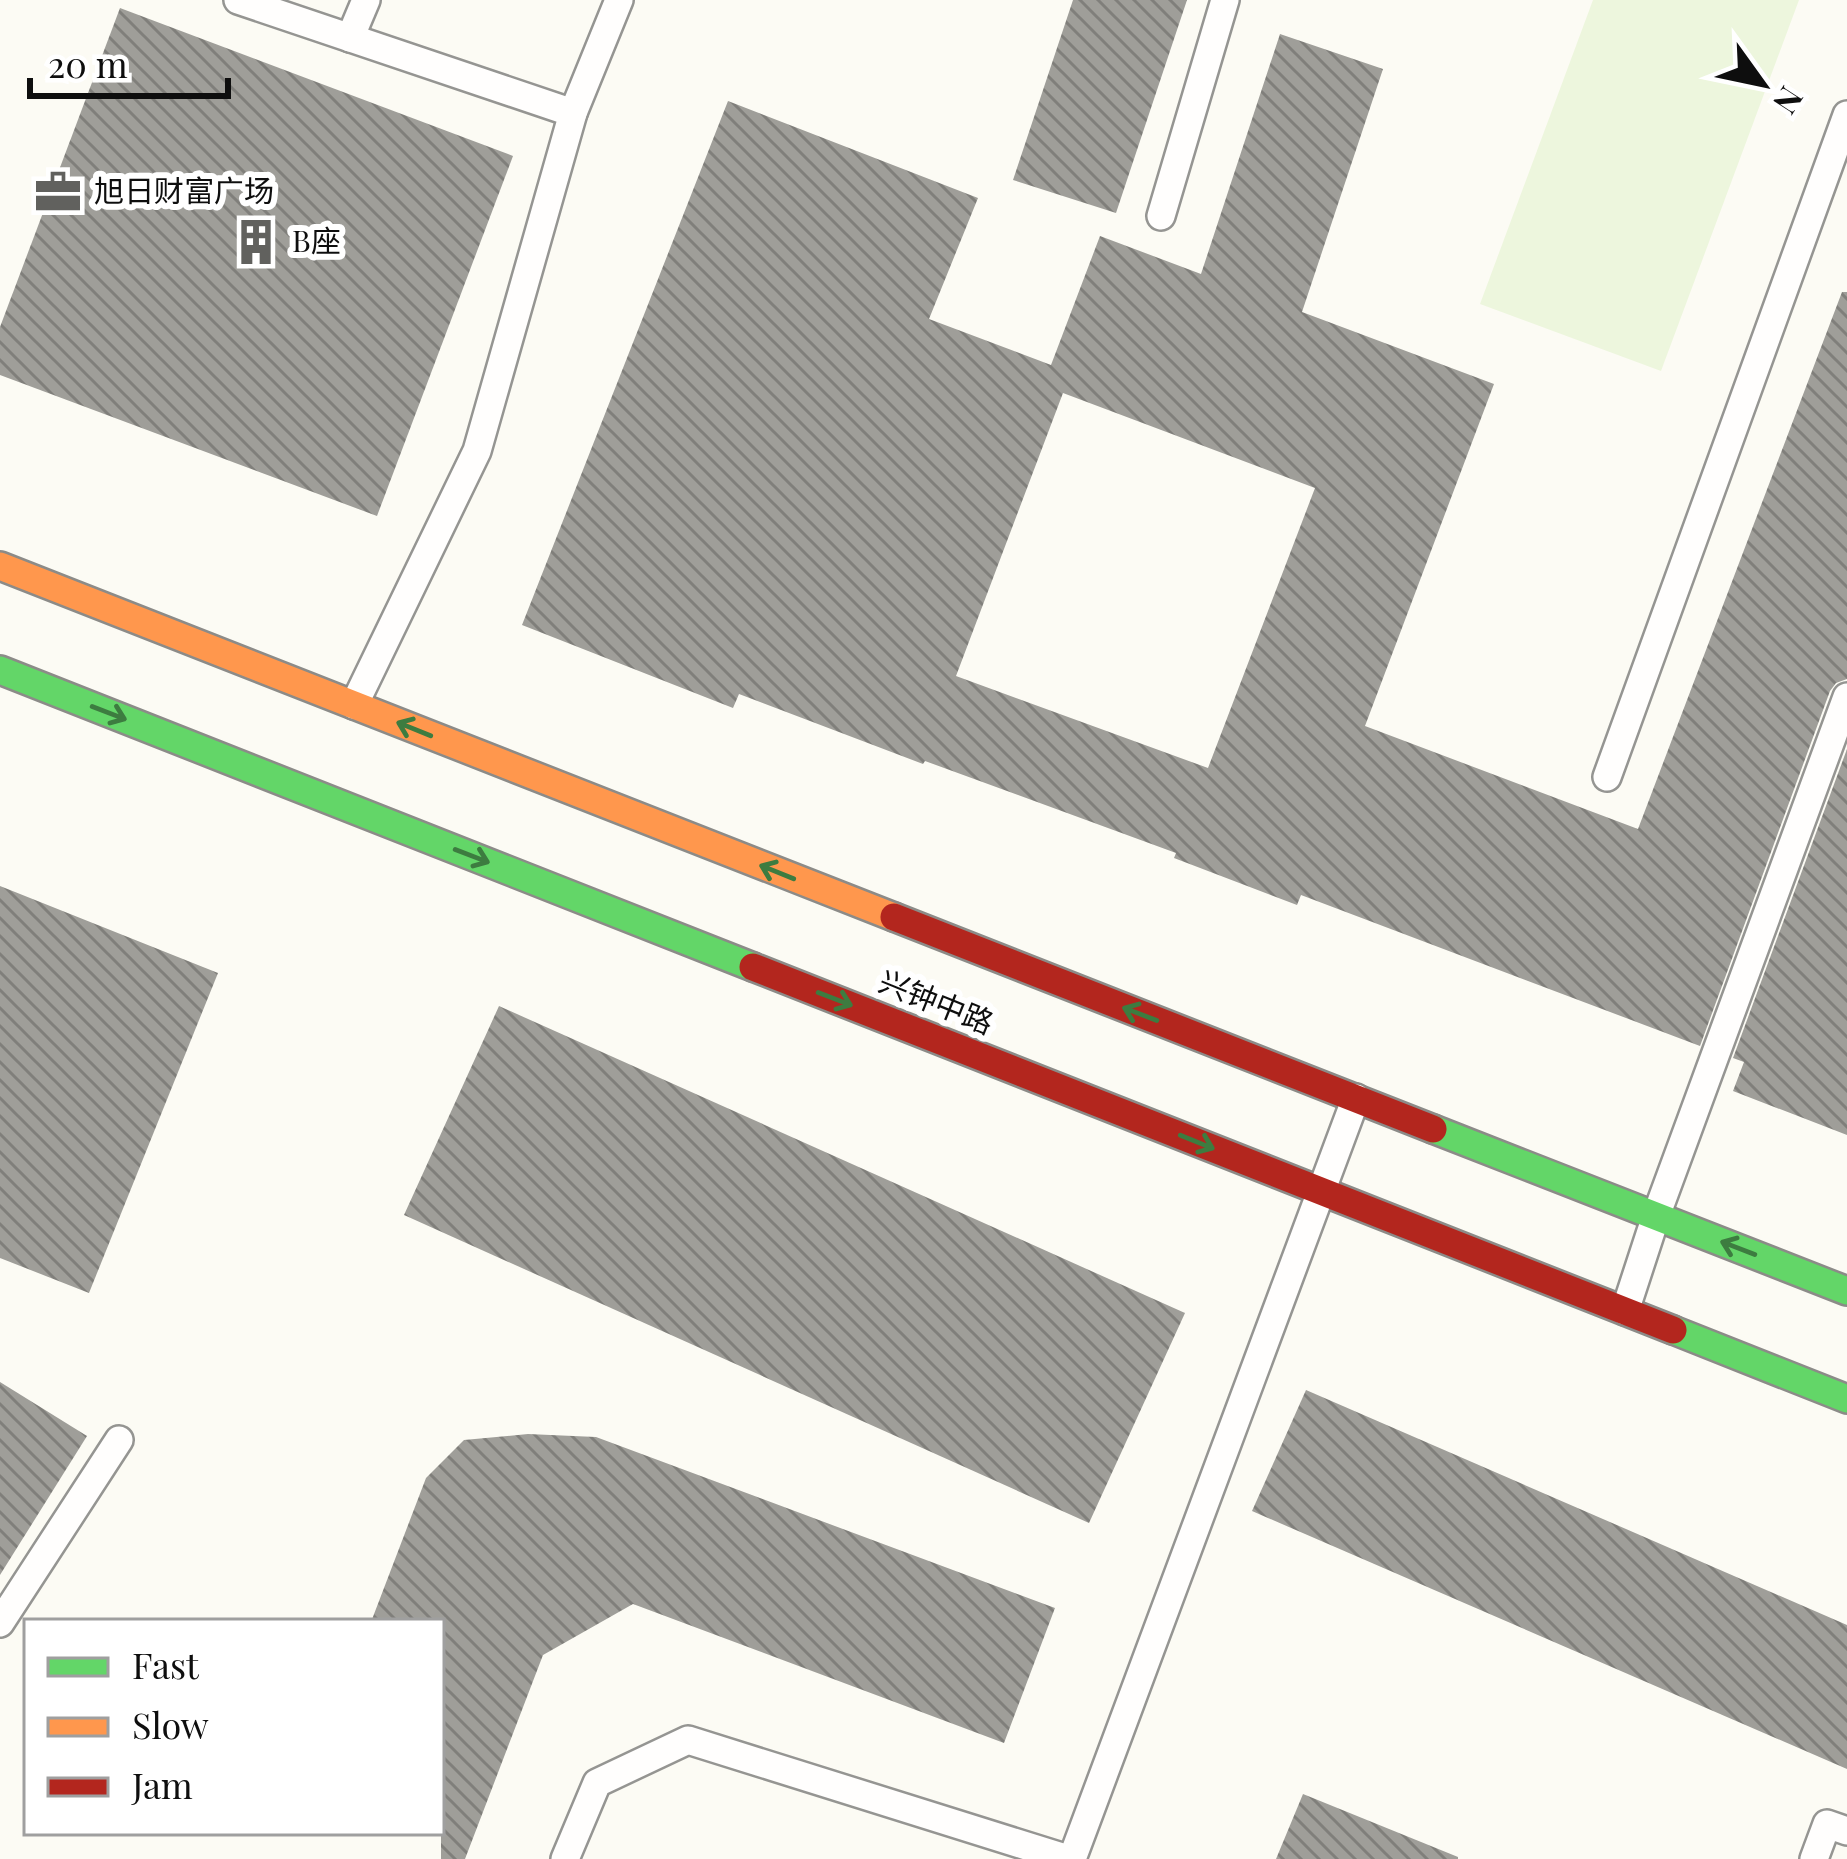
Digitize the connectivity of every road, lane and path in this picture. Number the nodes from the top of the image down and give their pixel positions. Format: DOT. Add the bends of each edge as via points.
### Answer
graph roads {
  1 [pos="238,0"];
  2 [pos="366,0"];
  3 [pos="619,0"];
  4 [pos="1225,0"];
  5 [pos="350,38"];
  6 [pos="573,113"];
  7 [pos="1847,115"];
  8 [pos="1161,216"];
  9 [pos="0,566"];
  10 [pos="0,670"];
  11 [pos="1847,697"];
  12 [pos="354,705"];
  13 [pos="1606,777"];
  14 [pos="1356,1098"];
  15 [pos="1321,1191"];
  16 [pos="1656,1216"];
  17 [pos="1847,1291"];
  18 [pos="1625,1311"];
  19 [pos="1847,1399"];
  20 [pos="119,1440"];
  21 [pos="0,1623"];
  22 [pos="1847,1831"];
  23 [pos="565,1859"];
  24 [pos="1070,1859"];
  25 [pos="1814,1859"];
  1 -- 5 [label="lane"];
  2 -- 5 [label="lane"];
  3 -- 6 [label="lane"];
  4 -- 8 [label="lane"];
  5 -- 6 [label="lane"];
  6 -- 12 [label="lane" via="477,451"];
  7 -- 13 [label="lane"];
  9 -- 12 [label="main road"];
  10 -- 15 [label="main road, 兴钟中路, one-way"];
  11 -- 16 [label="lane"];
  14 -- 12 [label="main road, one-way"];
  14 -- 15 [label="lane"];
  14 -- 16 [label="main road"];
  15 -- 18 [label="main road, 兴钟中路"];
  15 -- 24 [label="lane"];
  17 -- 16 [label="main road, one-way"];
  16 -- 18 [label="lane"];
  18 -- 19 [label="main road, 兴钟中路"];
  20 -- 21 [label="lane"];
  22 -- 25 [label="lane" via="1828,1824"];
  23 -- 24 [label="lane" via="597,1783 688,1740"];
}
